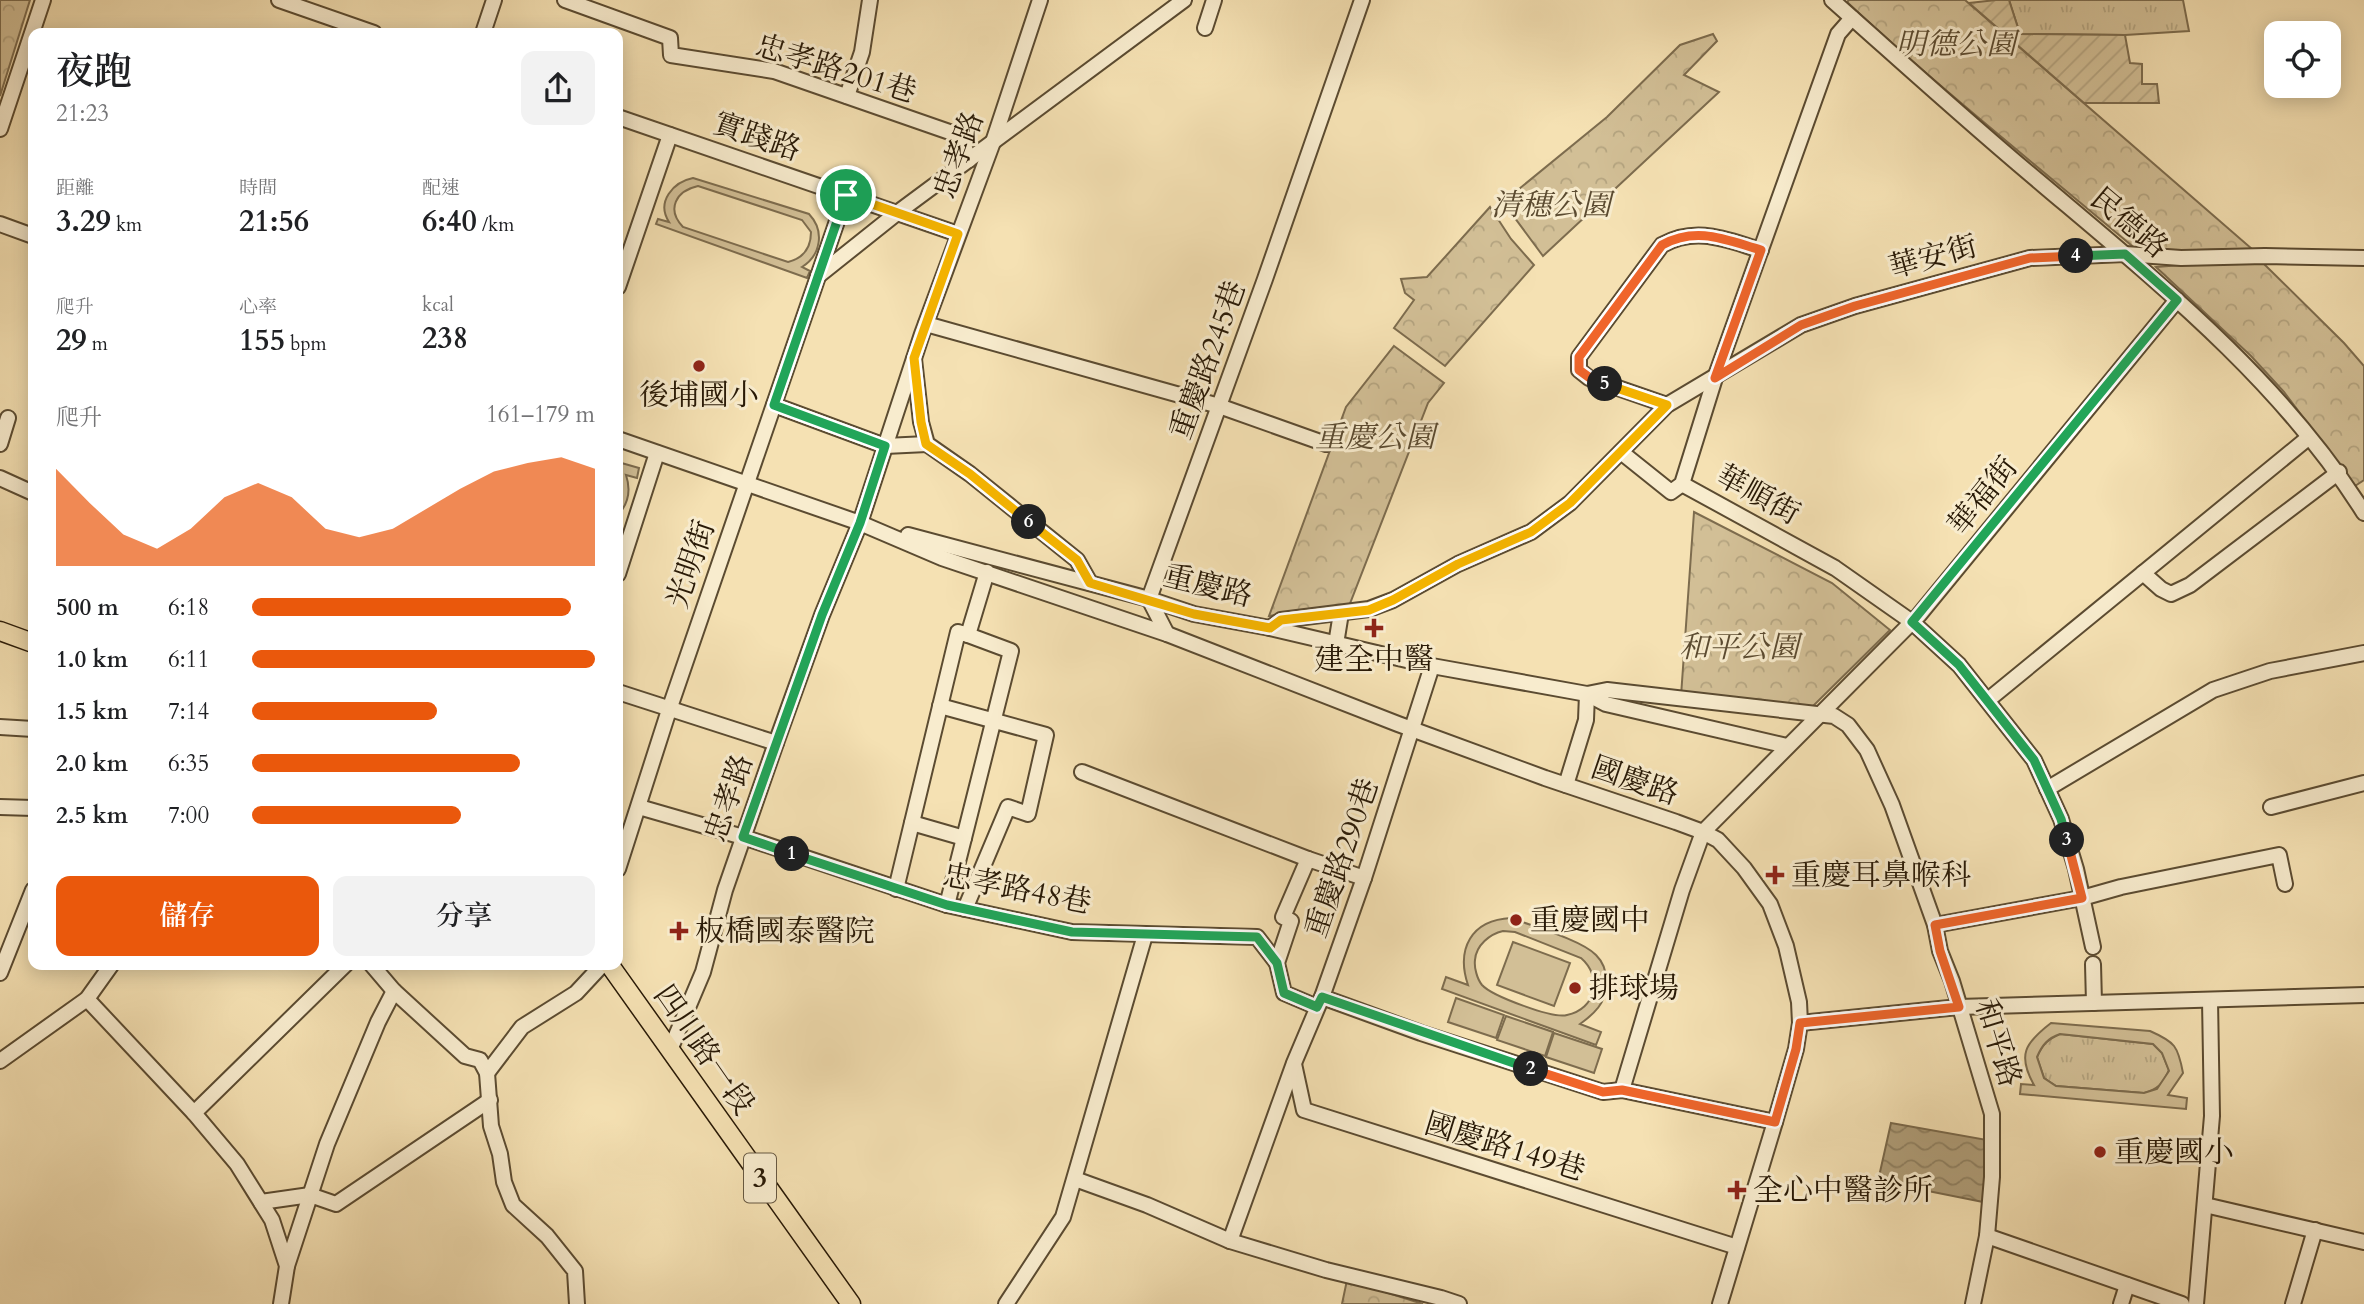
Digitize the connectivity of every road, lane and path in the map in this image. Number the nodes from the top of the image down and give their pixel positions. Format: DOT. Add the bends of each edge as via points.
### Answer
graph roads {
  1 [pos="43,0"];
  2 [pos="279,0"];
  3 [pos="494,0"];
  4 [pos="565,0"];
  5 [pos="870,0"];
  6 [pos="1040,0"];
  7 [pos="1184,0"];
  8 [pos="1214,0"];
  9 [pos="1362,0"];
  10 [pos="1832,0"];
  11 [pos="1852,18"];
  12 [pos="34,28"];
  13 [pos="360,28"];
  14 [pos="486,28"];
  15 [pos="1205,28"];
  16 [pos="28,45"];
  17 [pos="846,96"];
  18 [pos="623,119"];
  19 [pos="0,129"];
  20 [pos="670,135"];
  21 [pos="993,142"];
  22 [pos="969,160"];
  23 [pos="846,195"];
  24 [pos="897,213"];
  25 [pos="0,225"];
  26 [pos="28,234"];
  27 [pos="958,234"];
  28 [pos="1761,250"];
  29 [pos="2125,254"];
  30 [pos="2364,258"];
  31 [pos="623,272"];
  32 [pos="817,277"];
  33 [pos="2177,300"];
  34 [pos="926,324"];
  35 [pos="914,358"];
  36 [pos="1715,378"];
  37 [pos="774,405"];
  38 [pos="1667,405"];
  39 [pos="1219,407"];
  40 [pos="8,418"];
  41 [pos="2308,438"];
  42 [pos="623,441"];
  43 [pos="0,444"];
  44 [pos="926,444"];
  45 [pos="1326,444"];
  46 [pos="885,446"];
  47 [pos="1621,452"];
  48 [pos="657,453"];
  49 [pos="2339,472"];
  50 [pos="0,478"];
  51 [pos="747,484"];
  52 [pos="1682,484"];
  53 [pos="28,491"];
  54 [pos="2364,513"];
  55 [pos="860,523"];
  56 [pos="623,559"];
  57 [pos="987,572"];
  58 [pos="2143,573"];
  59 [pos="1090,583"];
  60 [pos="1149,599"];
  61 [pos="1068,600"];
  62 [pos="1156,613"];
  63 [pos="1342,613"];
  64 [pos="1194,614"];
  65 [pos="1912,622"];
  66 [pos="1270,628"];
  67 [pos="0,631"];
  68 [pos="1167,634"];
  69 [pos="968,635"];
  70 [pos="28,641"];
  71 [pos="1336,644"];
  72 [pos="2364,653"];
  73 [pos="1432,666"];
  74 [pos="623,694"];
  75 [pos="1587,694"];
  76 [pos="1988,700"];
  77 [pos="940,706"];
  78 [pos="668,710"];
  79 [pos="1818,714"];
  80 [pos="993,719"];
  81 [pos="0,727"];
  82 [pos="28,729"];
  83 [pos="1413,729"];
  84 [pos="776,743"];
  85 [pos="1787,746"];
  86 [pos="1082,772"];
  87 [pos="2364,783"];
  88 [pos="1566,785"];
  89 [pos="2047,789"];
  90 [pos="3,807"];
  91 [pos="639,807"];
  92 [pos="2271,807"];
  93 [pos="28,808"];
  94 [pos="0,822"];
  95 [pos="912,823"];
  96 [pos="1703,832"];
  97 [pos="743,837"];
  98 [pos="964,838"];
  99 [pos="623,854"];
  100 [pos="1308,859"];
  101 [pos="1364,878"];
  102 [pos="2284,884"];
  103 [pos="896,889"];
  104 [pos="2082,898"];
  105 [pos="947,905"];
  106 [pos="28,906"];
  107 [pos="965,909"];
  108 [pos="1935,925"];
  109 [pos="1145,935"];
  110 [pos="2093,947"];
  111 [pos="1277,963"];
  112 [pos="2092,964"];
  113 [pos="108,970"];
  114 [pos="340,970"];
  115 [pos="376,970"];
  116 [pos="597,970"];
  117 [pos="613,970"];
  118 [pos="0,973"];
  119 [pos="394,991"];
  120 [pos="2364,995"];
  121 [pos="87,999"];
  122 [pos="2210,1000"];
  123 [pos="1320,1002"];
  124 [pos="2094,1003"];
  125 [pos="1959,1007"];
  126 [pos="1800,1023"];
  127 [pos="670,1050"];
  128 [pos="0,1062"];
  129 [pos="1294,1063"];
  130 [pos="487,1073"];
  131 [pos="1622,1090"];
  132 [pos="490,1100"];
  133 [pos="1279,1104"];
  134 [pos="1304,1110"];
  135 [pos="194,1113"];
  136 [pos="1775,1122"];
  137 [pos="1075,1180"];
  138 [pos="310,1195"];
  139 [pos="261,1202"];
  140 [pos="2205,1205"];
  141 [pos="2315,1230"];
  142 [pos="1987,1236"];
  143 [pos="1230,1241"];
  144 [pos="2364,1241"];
  145 [pos="1737,1248"];
  146 [pos="287,1266"];
  147 [pos="2127,1285"];
  148 [pos="281,1304"];
  149 [pos="577,1304"];
  150 [pos="851,1304"];
  151 [pos="1006,1304"];
  152 [pos="1459,1304"];
  153 [pos="1720,1304"];
  154 [pos="1973,1304"];
  155 [pos="2121,1304"];
  156 [pos="2182,1304"];
  157 [pos="2196,1304"];
  158 [pos="2294,1304"];
  1 -- 12 [label="street"];
  2 -- 13 [label="street"];
  3 -- 14 [label="street"];
  4 -- 17 [label="street, 忠孝路201巷" via="670,38 671,55 774,71"];
  5 -- 17 [label="street" via="862,52"];
  6 -- 21 [label="street, 忠孝路"];
  7 -- 21 [label="street"];
  8 -- 15 [label="street"];
  9 -- 39 [label="street, 重慶路245巷"];
  10 -- 11 [label="street, 民德路"];
  11 -- 28 [label="street, 華順街" via="1838,34"];
  11 -- 29 [label="street, 民德路"];
  16 -- 19 [label="street"];
  17 -- 22 [label="street, 忠孝路201巷" via="961,136"];
  18 -- 20 [label="street, 實踐路"];
  20 -- 23 [label="street, 實踐路"];
  20 -- 31 [label="street"];
  21 -- 22 [label="street"];
  21 -- 27 [label="street, 忠孝路"];
  22 -- 24 [label="street"];
  23 -- 24 [label="street, 實踐路"];
  23 -- 32 [label="street, 光明街"];
  24 -- 27 [label="street, 實踐路"];
  24 -- 32 [label="street"];
  25 -- 26 [label="street"];
  27 -- 34 [label="street, 忠孝路"];
  28 -- 36 [label="street, 華順街"];
  28 -- 38 [label="street" via="1705,234 1676,237 1662,245 1579,357 1579,370 1590,378"];
  29 -- 30 [label="street, 華安街"];
  29 -- 33 [label="street, 民德路"];
  29 -- 36 [label="street, 華安街" via="2030,258 1855,306 1801,325"];
  32 -- 37 [label="street, 光明街"];
  33 -- 41 [label="street, 民德路" via="2270,392"];
  33 -- 65 [label="street, 華福街"];
  34 -- 35 [label="street, 忠孝路"];
  34 -- 39 [label="street"];
  35 -- 44 [label="street"];
  35 -- 46 [label="street, 忠孝路"];
  36 -- 38 [label="street, 華安街"];
  36 -- 52 [label="street, 華順街"];
  37 -- 46 [label="street"];
  37 -- 51 [label="street, 光明街"];
  38 -- 47 [label="street, 華安街"];
  39 -- 45 [label="street"];
  39 -- 60 [label="street, 重慶路245巷"];
  40 -- 43 [label="street"];
  41 -- 49 [label="street, 民德路"];
  41 -- 58 [label="street"];
  42 -- 48 [label="street, 重慶路"];
  44 -- 46 [label="street"];
  44 -- 59 [label="street" via="1077,560"];
  46 -- 55 [label="street, 忠孝路"];
  47 -- 52 [label="street" via="1671,492"];
  47 -- 63 [label="street, 華安街" via="1570,503 1531,532 1458,564 1393,600 1369,610"];
  48 -- 51 [label="street, 重慶路"];
  48 -- 56 [label="street"];
  49 -- 54 [label="street, 民德路"];
  49 -- 58 [label="street" via="2190,585 2171,594"];
  50 -- 53 [label="street"];
  51 -- 55 [label="street, 重慶路"];
  51 -- 78 [label="street, 光明街"];
  52 -- 65 [label="street, 華順街" via="1835,568"];
  55 -- 57 [label="street, 重慶路"];
  55 -- 59 [label="street, 重慶路"];
  55 -- 84 [label="street, 忠孝路"];
  57 -- 61 [label="street, 重慶路"];
  57 -- 69 [label="street"];
  58 -- 76 [label="street"];
  59 -- 60 [label="street, 重慶路"];
  60 -- 62 [label="street"];
  60 -- 64 [label="street, 重慶路"];
  61 -- 62 [label="street"];
  61 -- 68 [label="street, 國慶路"];
  62 -- 64 [label="street"];
  62 -- 68 [label="street"];
  63 -- 66 [label="street, 華安街" via="1281,620"];
  63 -- 71 [label="street"];
  64 -- 66 [label="street, 重慶路"];
  65 -- 76 [label="street, 華順街" via="1959,665"];
  65 -- 79 [label="street, 華福街"];
  66 -- 71 [label="street, 重慶路"];
  67 -- 70 [label="main road"];
  68 -- 83 [label="street, 國慶路"];
  69 -- 77 [label="street" via="958,632"];
  69 -- 80 [label="street" via="1011,651"];
  71 -- 73 [label="street, 重慶路"];
  72 -- 89 [label="street" via="2270,671 2213,690"];
  73 -- 75 [label="street, 重慶路"];
  73 -- 83 [label="street, 重慶路290巷"];
  74 -- 78 [label="street"];
  75 -- 79 [label="street, 重慶路" via="1607,690"];
  75 -- 85 [label="street, 重慶路" via="1606,704"];
  75 -- 88 [label="street" via="1586,720"];
  76 -- 89 [label="street, 華順街" via="2034,760"];
  77 -- 80 [label="street"];
  77 -- 95 [label="street"];
  78 -- 84 [label="street"];
  78 -- 91 [label="street, 光明街"];
  79 -- 85 [label="street"];
  79 -- 108 [label="street, 和平路" via="1841,720 1867,750 1892,804"];
  80 -- 98 [label="street"];
  80 -- 107 [label="street" via="1046,735 1028,814 1008,807"];
  81 -- 82 [label="street"];
  83 -- 88 [label="street, 國慶路"];
  83 -- 101 [label="street, 重慶路290巷"];
  84 -- 97 [label="street, 忠孝路"];
  85 -- 96 [label="street"];
  86 -- 100 [label="street"];
  87 -- 92 [label="street"];
  88 -- 96 [label="street, 國慶路"];
  89 -- 104 [label="street, 華順街" via="2061,819"];
  90 -- 93 [label="street"];
  90 -- 94 [label="street"];
  91 -- 97 [label="street, 忠孝路48巷"];
  91 -- 99 [label="street, 光明街"];
  95 -- 98 [label="street"];
  95 -- 103 [label="street"];
  96 -- 126 [label="street, 國慶路" via="1718,840 1770,904 1786,946"];
  96 -- 131 [label="street"];
  97 -- 103 [label="street, 忠孝路48巷"];
  97 -- 127 [label="street, 忠孝路" via="704,972"];
  98 -- 105 [label="street"];
  100 -- 101 [label="street"];
  100 -- 111 [label="street" via="1283,917 1292,921"];
  101 -- 123 [label="street, 重慶路290巷"];
  102 -- 104 [label="street" via="2279,855"];
  103 -- 105 [label="street, 忠孝路48巷"];
  104 -- 108 [label="street"];
  104 -- 110 [label="street, 華順街"];
  105 -- 107 [label="street, 忠孝路48巷"];
  106 -- 118 [label="street"];
  107 -- 109 [label="street, 忠孝路48巷" via="1072,932"];
  108 -- 125 [label="street, 和平路"];
  109 -- 111 [label="street, 忠孝路48巷" via="1257,937"];
  109 -- 137 [label="street"];
  111 -- 123 [label="street" via="1284,993"];
  112 -- 124 [label="street"];
  113 -- 121 [label="street"];
  114 -- 135 [label="street"];
  115 -- 119 [label="street"];
  116 -- 130 [label="street" via="576,993 523,1027"];
  117 -- 127 [label="main road, 四川路一段 / 3"];
  119 -- 130 [label="street" via="465,1056 480,1060"];
  119 -- 138 [label="street" via="327,1143"];
  120 -- 122 [label="street"];
  121 -- 128 [label="street"];
  121 -- 135 [label="street"];
  122 -- 124 [label="street"];
  122 -- 140 [label="street" via="2212,1116"];
  123 -- 129 [label="street, 重慶路290巷"];
  123 -- 131 [label="street" via="1603,1092"];
  124 -- 125 [label="street"];
  125 -- 126 [label="street"];
  125 -- 142 [label="street, 和平路" via="1992,1114"];
  126 -- 136 [label="street, 國慶路"];
  127 -- 150 [label="main road, 四川路一段 / 3"];
  129 -- 133 [label="street, 重慶路290巷"];
  129 -- 134 [label="street"];
  130 -- 132 [label="street"];
  131 -- 136 [label="street"];
  132 -- 138 [label="street" via="337,1204"];
  132 -- 149 [label="street" via="491,1126 513,1205 547,1236 575,1271"];
  133 -- 134 [label="street, 國慶路149巷"];
  133 -- 143 [label="street, 重慶路290巷"];
  134 -- 145 [label="street, 國慶路149巷"];
  135 -- 139 [label="street" via="237,1164"];
  136 -- 145 [label="street, 國慶路"];
  137 -- 143 [label="street"];
  137 -- 151 [label="street" via="1063,1217"];
  138 -- 139 [label="street"];
  138 -- 146 [label="street"];
  139 -- 146 [label="street"];
  140 -- 141 [label="street"];
  140 -- 157 [label="street"];
  141 -- 144 [label="street"];
  141 -- 158 [label="street"];
  142 -- 147 [label="street"];
  142 -- 154 [label="street, 和平路"];
  143 -- 152 [label="street"];
  145 -- 153 [label="street, 國慶路"];
  146 -- 148 [label="street"];
  147 -- 155 [label="street"];
  147 -- 156 [label="street"];
}
